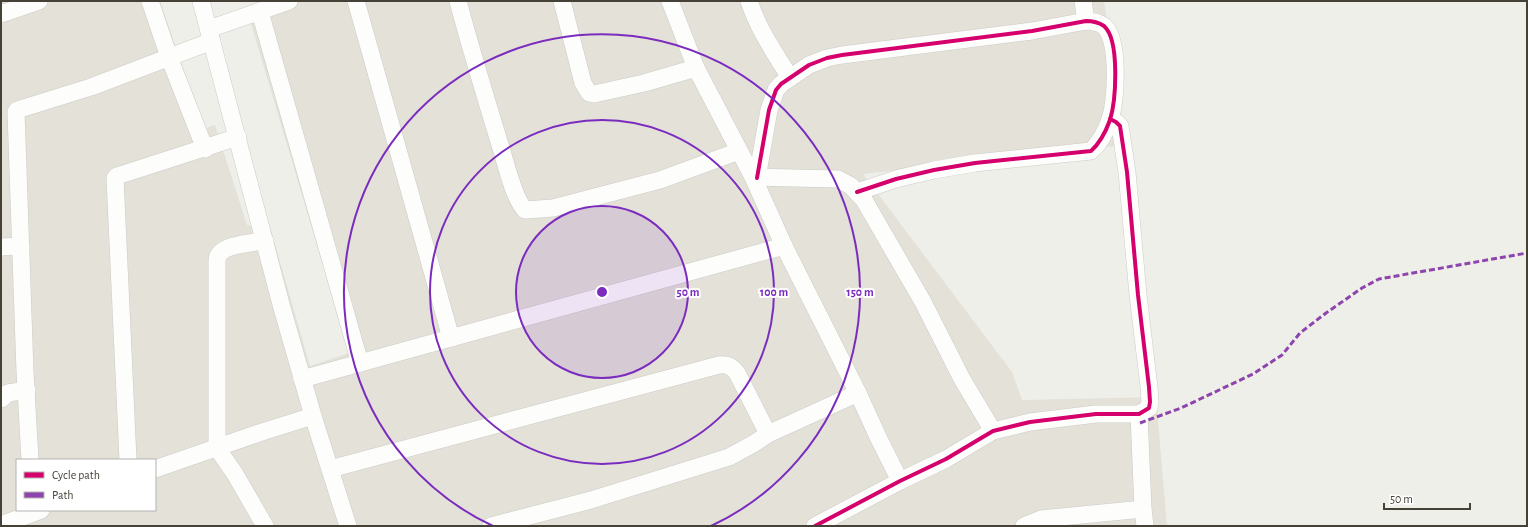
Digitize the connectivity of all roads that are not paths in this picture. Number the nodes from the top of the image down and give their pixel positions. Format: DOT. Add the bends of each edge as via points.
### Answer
graph roads {
  1 [pos="39,1"];
  2 [pos="150,1"];
  3 [pos="201,1"];
  4 [pos="289,1"];
  5 [pos="356,1"];
  6 [pos="458,1"];
  7 [pos="562,1"];
  8 [pos="670,1"];
  9 [pos="749,1"];
  10 [pos="1084,1"];
  11 [pos="260,12"];
  12 [pos="1,14"];
  13 [pos="1086,21"];
  14 [pos="211,35"];
  15 [pos="169,57"];
  16 [pos="696,68"];
  17 [pos="790,78"];
  18 [pos="1110,119"];
  19 [pos="238,137"];
  20 [pos="205,149"];
  21 [pos="739,152"];
  22 [pos="755,177"];
  23 [pos="857,192"];
  24 [pos="265,241"];
  25 [pos="21,246"];
  26 [pos="784,246"];
  27 [pos="1,247"];
  28 [pos="450,338"];
  29 [pos="360,363"];
  30 [pos="302,379"];
  31 [pos="26,390"];
  32 [pos="858,393"];
  33 [pos="1,399"];
  34 [pos="1139,414"];
  35 [pos="313,416"];
  36 [pos="993,431"];
  37 [pos="768,434"];
  38 [pos="217,448"];
  39 [pos="30,459"];
  40 [pos="128,459"];
  41 [pos="156,469"];
  42 [pos="330,470"];
  43 [pos="900,481"];
  44 [pos="36,511"];
  45 [pos="1144,518"];
  46 [pos="344,524"];
  47 [pos="1,525"];
  48 [pos="265,526"];
  49 [pos="491,526"];
  50 [pos="815,526"];
  51 [pos="1024,526"];
  1 -- 12 [label="street"];
  2 -- 15 [label="street"];
  3 -- 14 [label="street"];
  4 -- 11 [label="street"];
  5 -- 28 [label="street"];
  6 -- 21 [label="street" via="508,170 525,210 560,206 660,180"];
  7 -- 16 [label="street" via="583,83 589,93 644,83"];
  8 -- 16 [label="street"];
  9 -- 17 [label="street" via="765,37"];
  10 -- 13 [label="street"];
  11 -- 14 [label="street"];
  11 -- 29 [label="street"];
  13 -- 17 [label="street" via="1032,31 842,55 809,65"];
  13 -- 18 [label="street" via="1095,21 1105,27 1110,35 1116,79"];
  14 -- 15 [label="street"];
  14 -- 19 [label="street"];
  15 -- 20 [label="street"];
  15 -- 25 [label="street" via="91,87 16,111"];
  16 -- 21 [label="street"];
  17 -- 22 [label="street" via="776,90 772,101"];
  18 -- 23 [label="street" via="1101,139 1091,151 975,163 934,170"];
  18 -- 34 [label="street" via="1120,126 1127,172 1149,387 1149,408"];
  19 -- 20 [label="street"];
  19 -- 24 [label="street"];
  20 -- 40 [label="street" via="115,178"];
  21 -- 22 [label="street"];
  22 -- 23 [label="street" via="832,178 851,186"];
  22 -- 26 [label="street"];
  23 -- 36 [label="street" via="919,295 962,379"];
  24 -- 30 [label="street"];
  24 -- 38 [label="street" via="223,250 217,257"];
  25 -- 27 [label="street"];
  25 -- 31 [label="street"];
  26 -- 28 [label="street"];
  26 -- 32 [label="street"];
  28 -- 29 [label="street"];
  29 -- 30 [label="street"];
  30 -- 35 [label="street"];
  31 -- 33 [label="street" via="8,394"];
  31 -- 39 [label="street"];
  32 -- 37 [label="street"];
  32 -- 43 [label="street"];
  34 -- 36 [label="street" via="1096,414 1030,422"];
  34 -- 45 [label="street"];
  35 -- 38 [label="street"];
  35 -- 42 [label="street"];
  36 -- 43 [label="street" via="946,459"];
  37 -- 42 [label="street" via="737,373 726,364"];
  37 -- 49 [label="street" via="729,457 591,500"];
  38 -- 41 [label="street"];
  38 -- 48 [label="street"];
  42 -- 46 [label="street"];
  43 -- 50 [label="street"];
  44 -- 47 [label="street"];
  45 -- 51 [label="street" via="1041,518"];
}
